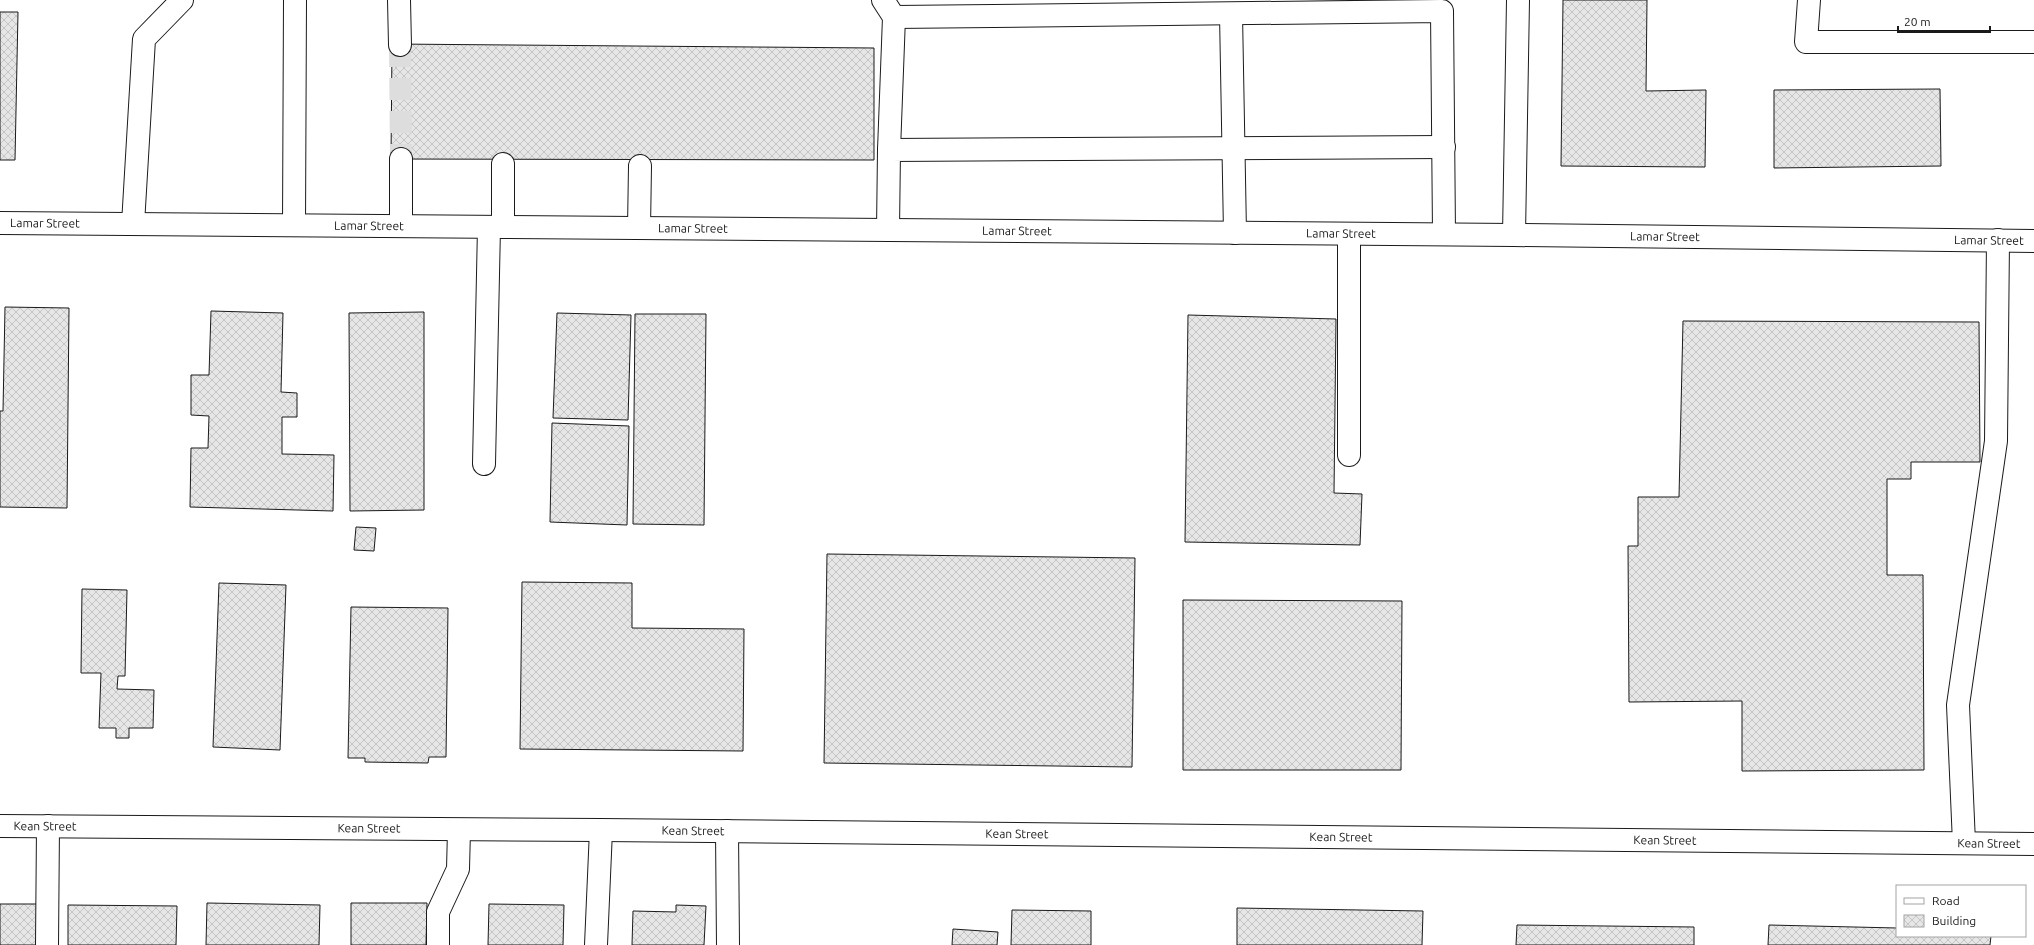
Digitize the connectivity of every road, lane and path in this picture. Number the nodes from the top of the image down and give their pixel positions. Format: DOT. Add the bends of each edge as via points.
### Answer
graph roads {
  1 [pos="182,0"];
  2 [pos="295,0"];
  3 [pos="399,0"];
  4 [pos="1518,0"];
  5 [pos="1808,0"];
  6 [pos="889,8"];
  7 [pos="1231,14"];
  8 [pos="2034,42"];
  9 [pos="400,45"];
  10 [pos="1444,147"];
  11 [pos="1232,148"];
  12 [pos="890,150"];
  13 [pos="401,159"];
  14 [pos="503,164"];
  15 [pos="640,166"];
  16 [pos="0,223"];
  17 [pos="133,224"];
  18 [pos="294,225"];
  19 [pos="401,226"];
  20 [pos="496,227"];
  21 [pos="639,228"];
  22 [pos="888,230"];
  23 [pos="1234,234"];
  24 [pos="1349,234"];
  25 [pos="1444,234"];
  26 [pos="1514,235"];
  27 [pos="1998,240"];
  28 [pos="2034,241"];
  29 [pos="1349,455"];
  30 [pos="484,464"];
  31 [pos="0,826"];
  32 [pos="48,826"];
  33 [pos="458,830"];
  34 [pos="601,830"];
  35 [pos="727,831"];
  36 [pos="1964,843"];
  37 [pos="2034,844"];
  38 [pos="47,945"];
  39 [pos="438,945"];
  40 [pos="596,945"];
  41 [pos="728,945"];
  1 -- 17 [label="street" via="144,39"];
  2 -- 18 [label="street"];
  3 -- 9 [label="street"];
  4 -- 26 [label="street"];
  5 -- 8 [label="street" via="1806,42"];
  6 -- 7 [label="street"];
  6 -- 12 [label="street"];
  7 -- 10 [label="street" via="1442,11"];
  7 -- 11 [label="street"];
  10 -- 11 [label="street"];
  10 -- 25 [label="street"];
  11 -- 12 [label="street"];
  11 -- 23 [label="street"];
  12 -- 22 [label="street"];
  13 -- 19 [label="street"];
  14 -- 20 [label="street"];
  15 -- 21 [label="street"];
  16 -- 17 [label="street, Lamar Street"];
  17 -- 18 [label="street, Lamar Street"];
  18 -- 19 [label="street, Lamar Street"];
  19 -- 20 [label="street, Lamar Street"];
  20 -- 21 [label="street, Lamar Street"];
  20 -- 30 [label="street"];
  21 -- 22 [label="street, Lamar Street"];
  22 -- 23 [label="street, Lamar Street"];
  23 -- 24 [label="street, Lamar Street"];
  24 -- 25 [label="street, Lamar Street"];
  24 -- 29 [label="street"];
  25 -- 26 [label="street, Lamar Street"];
  26 -- 27 [label="street, Lamar Street"];
  27 -- 28 [label="street, Lamar Street"];
  27 -- 36 [label="street" via="1996,442 1958,705"];
  31 -- 32 [label="street, Kean Street"];
  32 -- 33 [label="street, Kean Street"];
  32 -- 38 [label="street"];
  33 -- 34 [label="street, Kean Street"];
  33 -- 39 [label="street" via="458,869 438,912"];
  34 -- 35 [label="street, Kean Street"];
  34 -- 40 [label="street"];
  35 -- 36 [label="street, Kean Street"];
  35 -- 41 [label="street"];
  36 -- 37 [label="street, Kean Street"];
}
